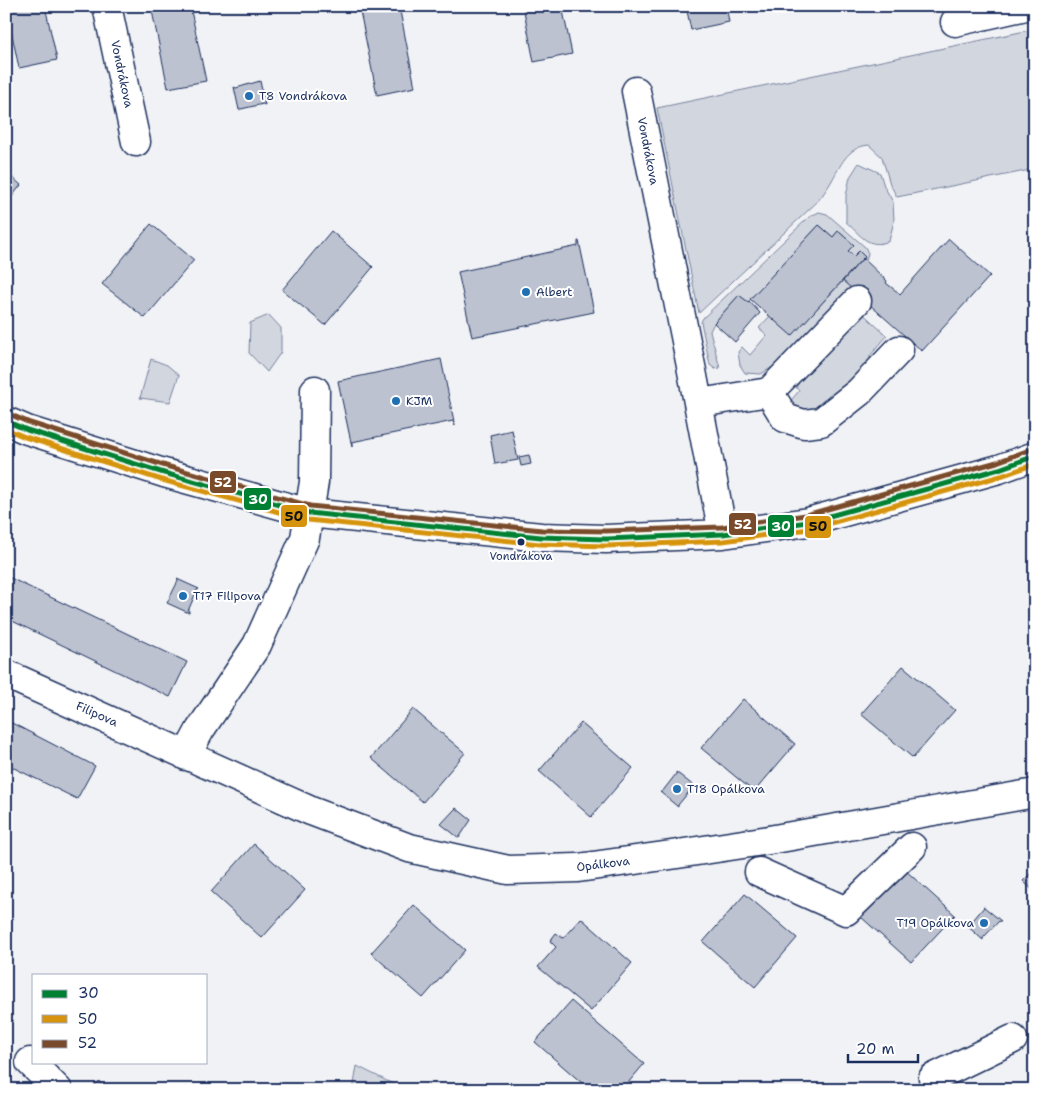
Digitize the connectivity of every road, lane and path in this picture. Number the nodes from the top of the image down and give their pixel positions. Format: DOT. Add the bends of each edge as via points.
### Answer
graph roads {
  1 [pos="107,6"];
  2 [pos="1026,6"];
  3 [pos="955,22"];
  4 [pos="636,91"];
  5 [pos="136,142"];
  6 [pos="857,301"];
  7 [pos="899,350"];
  8 [pos="314,390"];
  9 [pos="769,392"];
  10 [pos="698,403"];
  11 [pos="6,422"];
  12 [pos="1035,456"];
  13 [pos="309,513"];
  14 [pos="723,534"];
  15 [pos="6,674"];
  16 [pos="186,756"];
  17 [pos="1035,793"];
  18 [pos="912,847"];
  19 [pos="759,872"];
  20 [pos="1014,1040"];
  21 [pos="30,1062"];
  22 [pos="58,1090"];
  23 [pos="936,1090"];
  1 -- 5 [label="street, Vondrákova"];
  2 -- 3 [label="street"];
  4 -- 10 [label="street, Vondrákova"];
  6 -- 9 [label="street"];
  7 -- 9 [label="street" via="859,392 821,422 804,424 786,418"];
  8 -- 13 [label="street" via="314,482"];
  9 -- 10 [label="street"];
  10 -- 14 [label="street, Vondrákova"];
  11 -- 13 [label="street"];
  12 -- 14 [label="street" via="808,522"];
  13 -- 14 [label="street" via="541,537 606,539"];
  13 -- 16 [label="street" via="304,538 257,645"];
  15 -- 16 [label="street, Filipova"];
  16 -- 17 [label="street, Opálkova" via="311,812 409,848 508,870 578,868 672,855"];
  18 -- 19 [label="street" via="846,911"];
  20 -- 23 [label="street" via="932,1078"];
  21 -- 22 [label="street"];
}
